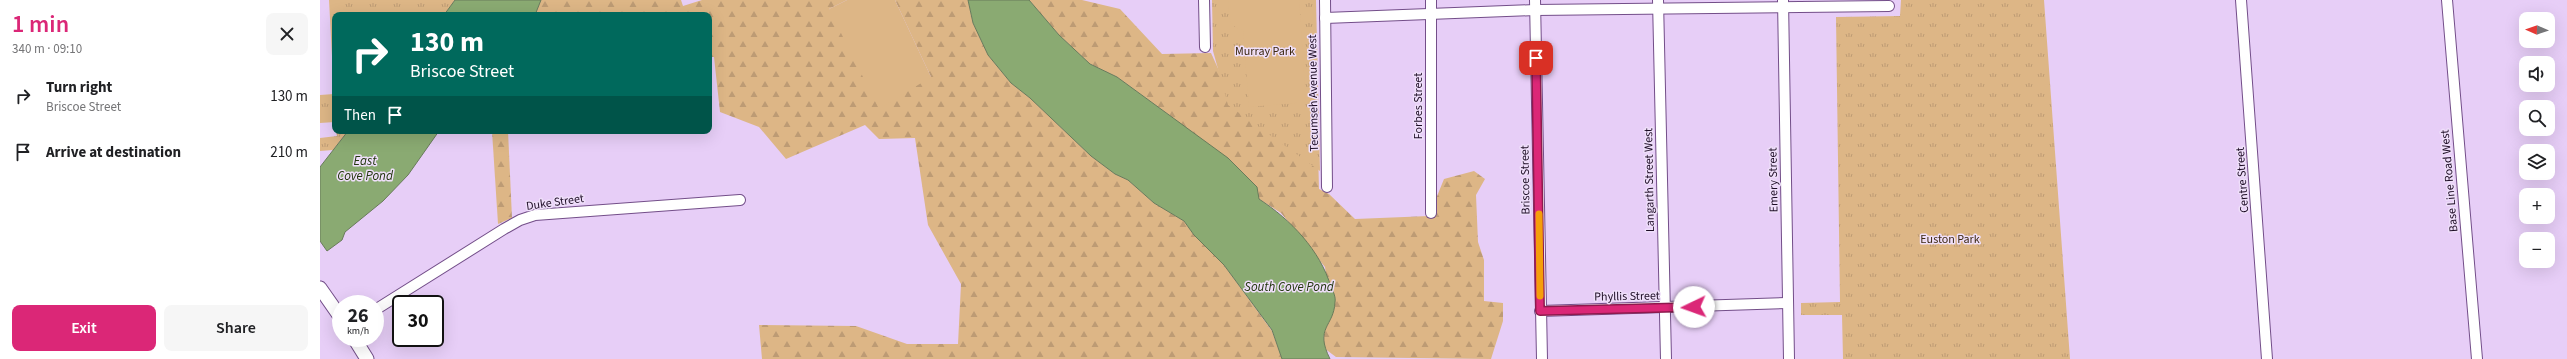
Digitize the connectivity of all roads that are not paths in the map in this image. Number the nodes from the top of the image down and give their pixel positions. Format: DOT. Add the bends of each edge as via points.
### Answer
graph roads {
  1 [pos="1204,0"];
  2 [pos="1325,0"];
  3 [pos="1431,0"];
  4 [pos="2241,0"];
  5 [pos="2447,0"];
  6 [pos="1783,3"];
  7 [pos="1535,5"];
  8 [pos="1658,5"];
  9 [pos="1890,6"];
  10 [pos="1432,14"];
  11 [pos="1325,18"];
  12 [pos="1205,48"];
  13 [pos="1327,186"];
  14 [pos="740,200"];
  15 [pos="1431,213"];
  16 [pos="320,288"];
  17 [pos="1787,303"];
  18 [pos="384,304"];
  19 [pos="332,305"];
  20 [pos="1665,308"];
  21 [pos="1540,311"];
  22 [pos="360,347"];
  23 [pos="367,359"];
  24 [pos="1542,359"];
  25 [pos="1666,359"];
  26 [pos="1789,359"];
  27 [pos="2268,359"];
  28 [pos="2477,359"];
  1 -- 12 [label="street"];
  2 -- 11 [label="street, Tecumseh Avenue West"];
  3 -- 10 [label="street, Forbes Street"];
  4 -- 27 [label="street, Centre Street"];
  5 -- 28 [label="street, Base Line Road West"];
  6 -- 8 [label="street" via="1733,9"];
  6 -- 9 [label="street"];
  6 -- 17 [label="street, Emery Street"];
  7 -- 8 [label="street"];
  7 -- 10 [label="street"];
  7 -- 21 [label="street, Briscoe Street"];
  8 -- 20 [label="street, Langarth Street West"];
  10 -- 11 [label="street"];
  10 -- 15 [label="street, Forbes Street"];
  11 -- 13 [label="street, Tecumseh Avenue West"];
  14 -- 18 [label="street, Duke Street" via="560,213 528,218 504,229"];
  16 -- 19 [label="main road"];
  17 -- 20 [label="street, Phyllis Street"];
  17 -- 26 [label="street, Emery Street"];
  20 -- 21 [label="street, Phyllis Street"];
  20 -- 25 [label="street, Langarth Street West"];
  21 -- 24 [label="street, Briscoe Street"];
  22 -- 23 [label="main road"];
}
